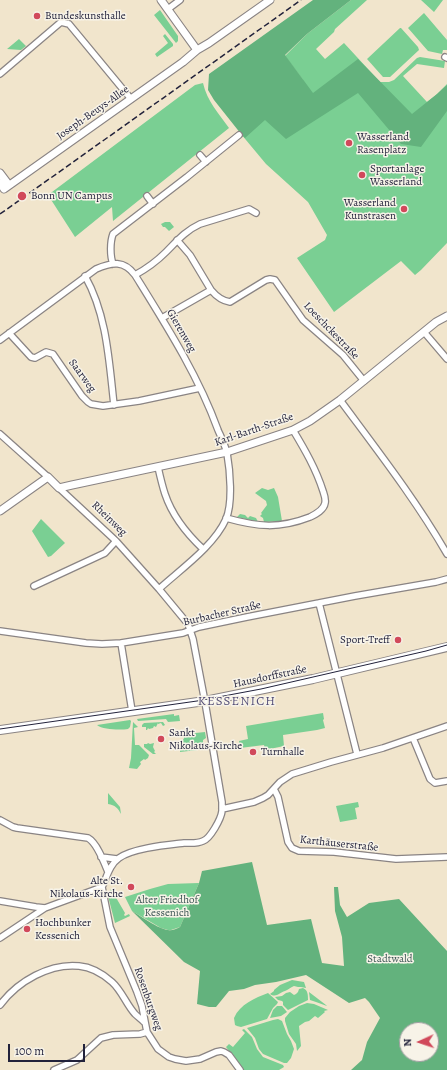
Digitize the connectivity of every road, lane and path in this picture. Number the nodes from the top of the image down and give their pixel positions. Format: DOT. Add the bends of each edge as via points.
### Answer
graph roads {
  1 [pos="161,0"];
  2 [pos="180,0"];
  3 [pos="270,0"];
  4 [pos="168,9"];
  5 [pos="197,50"];
  6 [pos="0,74"];
  7 [pos="131,99"];
  8 [pos="239,135"];
  9 [pos="200,155"];
  10 [pos="206,162"];
  11 [pos="0,173"];
  12 [pos="3,187"];
  13 [pos="147,196"];
  14 [pos="153,204"];
  15 [pos="256,213"];
  16 [pos="177,240"];
  17 [pos="113,264"];
  18 [pos="135,275"];
  19 [pos="85,276"];
  20 [pos="211,290"];
  21 [pos="447,316"];
  22 [pos="162,318"];
  23 [pos="424,332"];
  24 [pos="9,333"];
  25 [pos="0,340"];
  26 [pos="447,359"];
  27 [pos="364,381"];
  28 [pos="200,388"];
  29 [pos="340,400"];
  30 [pos="114,405"];
  31 [pos="293,430"];
  32 [pos="0,434"];
  33 [pos="227,452"];
  34 [pos="158,467"];
  35 [pos="48,477"];
  36 [pos="59,488"];
  37 [pos="0,511"];
  38 [pos="226,518"];
  39 [pos="116,541"];
  40 [pos="203,549"];
  41 [pos="447,554"];
  42 [pos="447,580"];
  43 [pos="34,586"];
  44 [pos="159,589"];
  45 [pos="319,603"];
  46 [pos="191,630"];
  47 [pos="0,631"];
  48 [pos="122,643"];
  49 [pos="447,647"];
  50 [pos="337,673"];
  51 [pos="205,701"];
  52 [pos="132,711"];
  53 [pos="447,726"];
  54 [pos="0,730"];
  55 [pos="413,738"];
  56 [pos="357,754"];
  57 [pos="447,781"];
  58 [pos="274,789"];
  59 [pos="222,809"];
  60 [pos="0,820"];
  61 [pos="0,827"];
  62 [pos="101,857"];
  63 [pos="447,857"];
  64 [pos="117,859"];
  65 [pos="108,872"];
  66 [pos="102,886"];
  67 [pos="0,901"];
  68 [pos="45,908"];
  69 [pos="0,938"];
  70 [pos="0,1005"];
  71 [pos="144,1022"];
  72 [pos="147,1032"];
  73 [pos="54,1070"];
  74 [pos="240,1070"];
  1 -- 4 [label="street"];
  2 -- 4 [label="street"];
  3 -- 5 [label="street, Joseph-Beuys-Allee"];
  4 -- 5 [label="street"];
  5 -- 7 [label="street, Joseph-Beuys-Allee"];
  6 -- 7 [label="street" via="61,22 69,24"];
  7 -- 12 [label="street, Joseph-Beuys-Allee"];
  8 -- 10 [label="street"];
  9 -- 10 [label="street"];
  10 -- 14 [label="street"];
  11 -- 12 [label="street"];
  13 -- 14 [label="street"];
  14 -- 17 [label="street" via="113,234"];
  15 -- 16 [label="street" via="249,209 200,224"];
  16 -- 18 [label="street" via="159,259"];
  16 -- 20 [label="street" via="190,255"];
  17 -- 18 [label="street, Gierenweg" via="124,265"];
  17 -- 19 [label="street" via="105,265"];
  18 -- 22 [label="street, Gierenweg"];
  19 -- 24 [label="street"];
  19 -- 30 [label="street" via="103,324"];
  20 -- 22 [label="street"];
  20 -- 27 [label="street, Loeschckestraße" via="230,302 266,280 275,280 304,320 343,355"];
  21 -- 23 [label="street, Karl-Barth-Straße"];
  22 -- 28 [label="street, Gierenweg"];
  23 -- 26 [label="street"];
  23 -- 27 [label="street, Karl-Barth-Straße"];
  24 -- 25 [label="street"];
  24 -- 30 [label="street, Saarweg" via="31,357 35,358 46,352 53,354 88,402 98,406"];
  27 -- 29 [label="street, Karl-Barth-Straße"];
  28 -- 30 [label="street, Saarweg"];
  28 -- 33 [label="street, Gierenweg"];
  29 -- 31 [label="street, Karl-Barth-Straße"];
  29 -- 41 [label="street" via="434,530"];
  31 -- 33 [label="street, Karl-Barth-Straße"];
  31 -- 38 [label="street" via="318,475 325,502 323,508 313,516 282,525 255,525"];
  32 -- 35 [label="street, Rheinweg"];
  33 -- 34 [label="street, Karl-Barth-Straße"];
  33 -- 38 [label="street, Gierenweg" via="230,492"];
  34 -- 36 [label="street, Karl-Barth-Straße"];
  34 -- 40 [label="street" via="172,509 186,531"];
  35 -- 36 [label="street, Rheinweg"];
  35 -- 37 [label="street"];
  36 -- 39 [label="street, Rheinweg"];
  38 -- 40 [label="street"];
  39 -- 43 [label="street" via="105,553"];
  39 -- 44 [label="street, Rheinweg"];
  40 -- 44 [label="street"];
  42 -- 45 [label="street, Burbacher Straße"];
  44 -- 46 [label="street, Rheinweg"];
  45 -- 46 [label="street, Burbacher Straße"];
  45 -- 50 [label="street"];
  46 -- 48 [label="street, Burbacher Straße" via="176,635"];
  46 -- 51 [label="street"];
  47 -- 48 [label="street, Burbacher Straße" via="86,644"];
  48 -- 52 [label="street"];
  49 -- 50 [label="main road, Hausdorffstraße"];
  50 -- 51 [label="main road, Hausdorffstraße"];
  50 -- 56 [label="street"];
  51 -- 52 [label="main road, Hausdorffstraße"];
  51 -- 59 [label="street"];
  52 -- 54 [label="main road, Hausdorffstraße"];
  53 -- 55 [label="street"];
  55 -- 56 [label="street"];
  55 -- 57 [label="street" via="432,782"];
  56 -- 58 [label="street" via="292,774"];
  58 -- 59 [label="street" via="259,800"];
  58 -- 63 [label="street, Karthäuserstraße" via="288,842 295,850 396,860"];
  59 -- 64 [label="street" via="220,818 202,842 145,849"];
  60 -- 61 [label="street"];
  60 -- 62 [label="street" via="17,828 88,838"];
  62 -- 64 [label="street"];
  62 -- 65 [label="street"];
  64 -- 65 [label="street"];
  65 -- 66 [label="street"];
  66 -- 68 [label="street"];
  66 -- 71 [label="street, Rosenburgweg" via="110,927 137,992"];
  67 -- 68 [label="street"];
  68 -- 69 [label="street"];
  70 -- 71 [label="street" via="17,987 34,977 56,967 80,966 113,982"];
  71 -- 72 [label="street, Rosenburgweg"];
  72 -- 73 [label="street" via="101,1038 77,1060"];
  72 -- 74 [label="street, Rosenburgweg" via="158,1050 169,1057 196,1060 221,1051 229,1055"];
}
